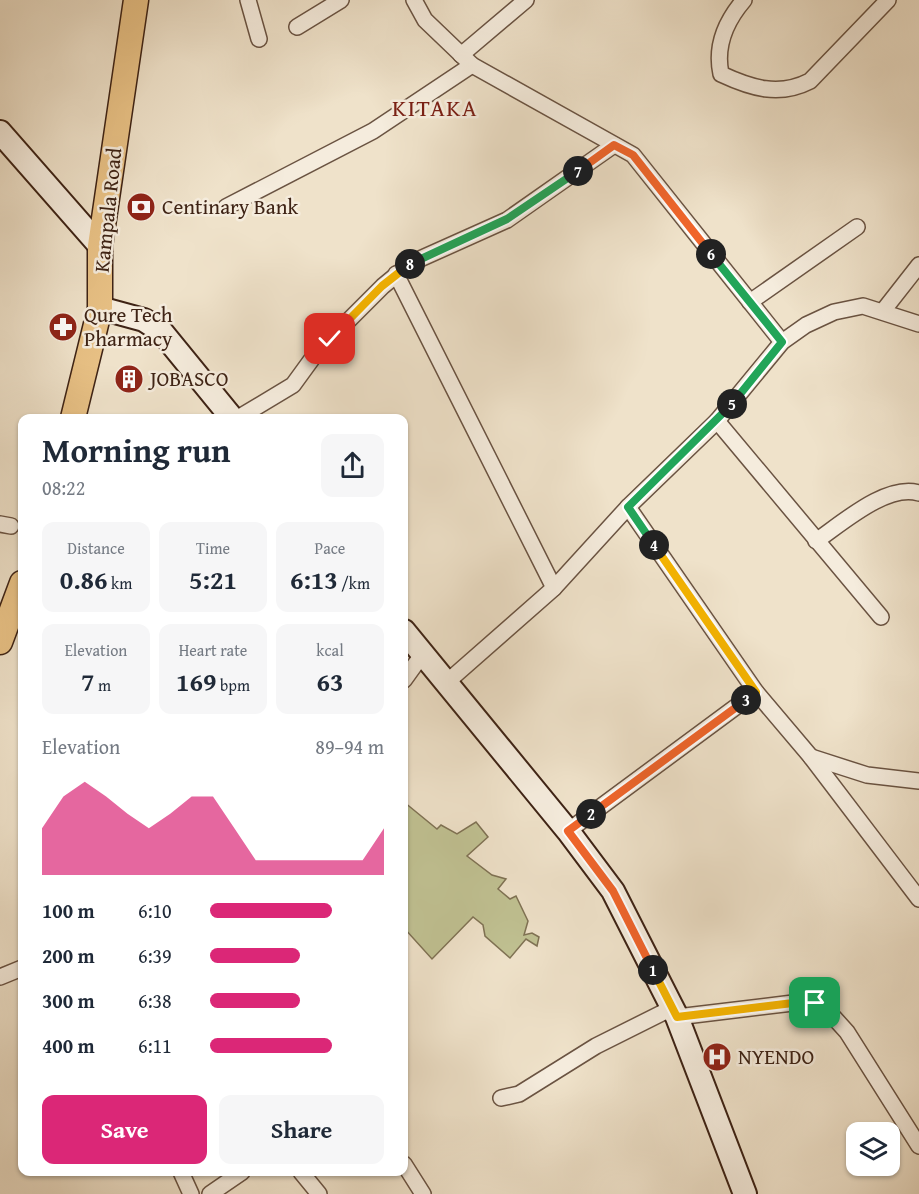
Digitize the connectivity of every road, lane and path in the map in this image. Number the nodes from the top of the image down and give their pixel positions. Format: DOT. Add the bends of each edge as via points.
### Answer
graph roads {
  1 [pos="136,0"];
  2 [pos="248,0"];
  3 [pos="341,0"];
  4 [pos="414,0"];
  5 [pos="526,0"];
  6 [pos="744,0"];
  7 [pos="888,0"];
  8 [pos="297,27"];
  9 [pos="259,39"];
  10 [pos="467,60"];
  11 [pos="0,132"];
  12 [pos="614,145"];
  13 [pos="226,207"];
  14 [pos="856,227"];
  15 [pos="99,246"];
  16 [pos="919,265"];
  17 [pos="396,274"];
  18 [pos="750,302"];
  19 [pos="100,308"];
  20 [pos="883,311"];
  21 [pos="919,324"];
  22 [pos="782,342"];
  23 [pos="74,414"];
  24 [pos="229,414"];
  25 [pos="245,414"];
  26 [pos="717,421"];
  27 [pos="919,493"];
  28 [pos="628,507"];
  29 [pos="816,541"];
  30 [pos="554,588"];
  31 [pos="18,594"];
  32 [pos="880,617"];
  33 [pos="408,636"];
  34 [pos="0,642"];
  35 [pos="422,655"];
  36 [pos="408,674"];
  37 [pos="446,683"];
  38 [pos="756,692"];
  39 [pos="811,757"];
  40 [pos="919,781"];
  41 [pos="568,831"];
  42 [pos="919,899"];
  43 [pos="18,970"];
  44 [pos="0,977"];
  45 [pos="675,1013"];
  46 [pos="501,1098"];
  47 [pos="919,1146"];
  48 [pos="408,1170"];
  49 [pos="183,1176"];
  50 [pos="236,1176"];
  51 [pos="304,1176"];
  52 [pos="191,1194"];
  53 [pos="210,1194"];
  54 [pos="320,1194"];
  55 [pos="423,1194"];
  56 [pos="745,1194"];
  1 -- 15 [label="main road, Kampala Road"];
  2 -- 9 [label="street"];
  3 -- 8 [label="street"];
  4 -- 10 [label="street" via="425,20"];
  5 -- 10 [label="street"];
  6 -- 7 [label="street" via="732,14 720,43 721,74 748,86 780,90 810,81"];
  10 -- 12 [label="street"];
  10 -- 13 [label="street" via="373,131"];
  11 -- 15 [label="street"];
  12 -- 17 [label="street" via="507,219 411,263"];
  12 -- 18 [label="street" via="633,155"];
  14 -- 18 [label="street"];
  15 -- 19 [label="main road, Kampala Road"];
  16 -- 20 [label="street"];
  17 -- 25 [label="street" via="317,352 292,385"];
  17 -- 30 [label="street"];
  18 -- 22 [label="street"];
  19 -- 23 [label="main road, Kampala Road"];
  19 -- 24 [label="street" via="144,320 161,331"];
  20 -- 21 [label="street"];
  20 -- 22 [label="street" via="862,306 834,312"];
  22 -- 26 [label="street"];
  26 -- 28 [label="street"];
  26 -- 29 [label="street"];
  27 -- 29 [label="street" via="879,498"];
  28 -- 30 [label="street"];
  28 -- 38 [label="street"];
  29 -- 32 [label="street"];
  30 -- 37 [label="street"];
  31 -- 34 [label="main road"];
  33 -- 35 [label="street"];
  35 -- 36 [label="street"];
  35 -- 37 [label="street"];
  37 -- 41 [label="street"];
  38 -- 39 [label="street"];
  38 -- 41 [label="street"];
  39 -- 40 [label="street" via="867,775"];
  39 -- 42 [label="street"];
  41 -- 45 [label="street" via="613,891"];
  43 -- 44 [label="street"];
  45 -- 46 [label="street" via="596,1046 519,1094"];
  45 -- 47 [label="street" via="815,1003 847,1032"];
  45 -- 56 [label="street"];
  48 -- 55 [label="street"];
  49 -- 52 [label="street"];
  50 -- 53 [label="street"];
  51 -- 54 [label="street"];
}
